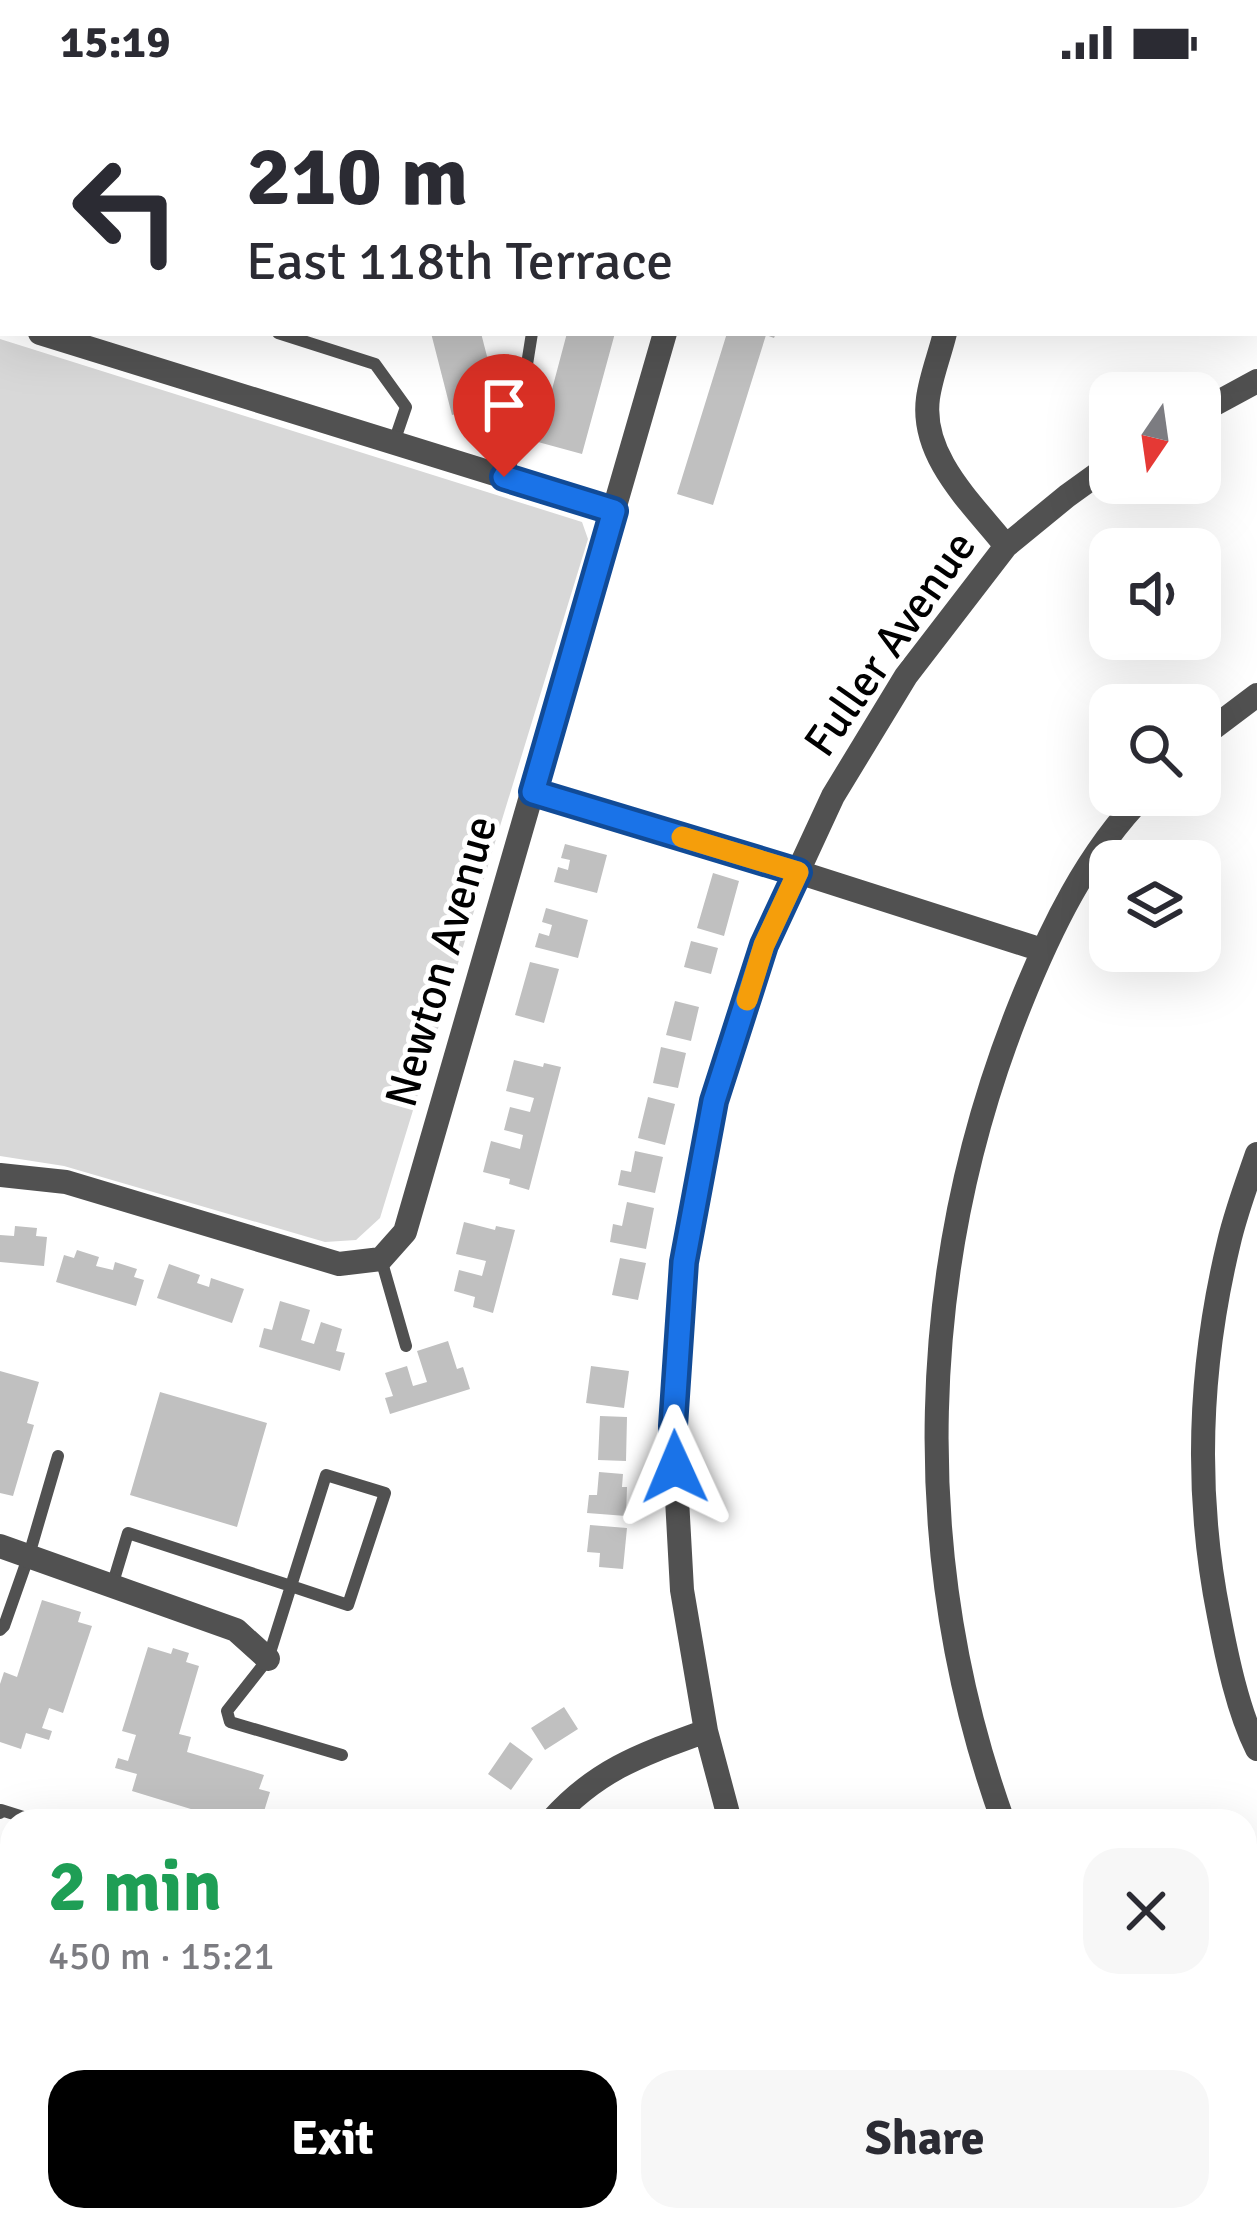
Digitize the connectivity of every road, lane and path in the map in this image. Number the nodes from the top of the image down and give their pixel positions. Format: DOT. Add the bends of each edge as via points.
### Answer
graph roads {
  1 [pos="62,336"];
  2 [pos="287,336"];
  3 [pos="532,336"];
  4 [pos="664,336"];
  5 [pos="944,336"];
  6 [pos="106,342"];
  7 [pos="1257,381"];
  8 [pos="1221,401"];
  9 [pos="394,443"];
  10 [pos="508,478"];
  11 [pos="1089,480"];
  12 [pos="614,511"];
  13 [pos="1006,547"];
  14 [pos="1257,695"];
  15 [pos="1221,722"];
  16 [pos="533,792"];
  17 [pos="1125,816"];
  18 [pos="798,872"];
  19 [pos="1042,950"];
  20 [pos="1257,1154"];
  21 [pos="0,1175"];
  22 [pos="381,1259"];
  23 [pos="406,1346"];
  24 [pos="58,1456"];
  25 [pos="0,1546"];
  26 [pos="29,1555"];
  27 [pos="112,1586"];
  28 [pos="291,1586"];
  29 [pos="0,1630"];
  30 [pos="268,1659"];
  31 [pos="706,1730"];
  32 [pos="1257,1749"];
  33 [pos="342,1755"];
  34 [pos="562,1809"];
  35 [pos="727,1809"];
  36 [pos="999,1809"];
  1 -- 6 [label="street"];
  2 -- 9 [label="lane" via="375,364 406,407"];
  3 -- 10 [label="lane"];
  4 -- 12 [label="street, Newton Avenue"];
  5 -- 13 [label="street" via="928,424 938,458"];
  6 -- 9 [label="street"];
  7 -- 8 [label="street"];
  9 -- 10 [label="street"];
  10 -- 12 [label="street"];
  11 -- 13 [label="street, Fuller Avenue"];
  12 -- 16 [label="street, Newton Avenue"];
  13 -- 18 [label="street, Fuller Avenue" via="906,676 833,796"];
  14 -- 15 [label="street"];
  16 -- 18 [label="street"];
  16 -- 22 [label="street, Newton Avenue" via="405,1232"];
  17 -- 19 [label="street"];
  18 -- 19 [label="street"];
  18 -- 31 [label="street, Fuller Avenue" via="764,945 714,1101 684,1262 673,1426 682,1590"];
  19 -- 36 [label="street" via="996,1065 963,1180 935,1418 940,1538 957,1657"];
  20 -- 32 [label="street" via="1212,1322 1202,1481 1226,1653"];
  21 -- 22 [label="street" via="66,1182 339,1264"];
  22 -- 23 [label="lane"];
  24 -- 26 [label="lane"];
  25 -- 26 [label="street"];
  26 -- 27 [label="street"];
  26 -- 29 [label="lane"];
  27 -- 28 [label="lane" via="128,1533"];
  27 -- 30 [label="street" via="236,1630"];
  28 -- 28 [label="lane" via="326,1475 385,1493 348,1604"];
  28 -- 30 [label="lane"];
  30 -- 33 [label="lane" via="227,1711 230,1722"];
  31 -- 34 [label="street" via="628,1760"];
  31 -- 35 [label="street, Fuller Avenue"];
}
